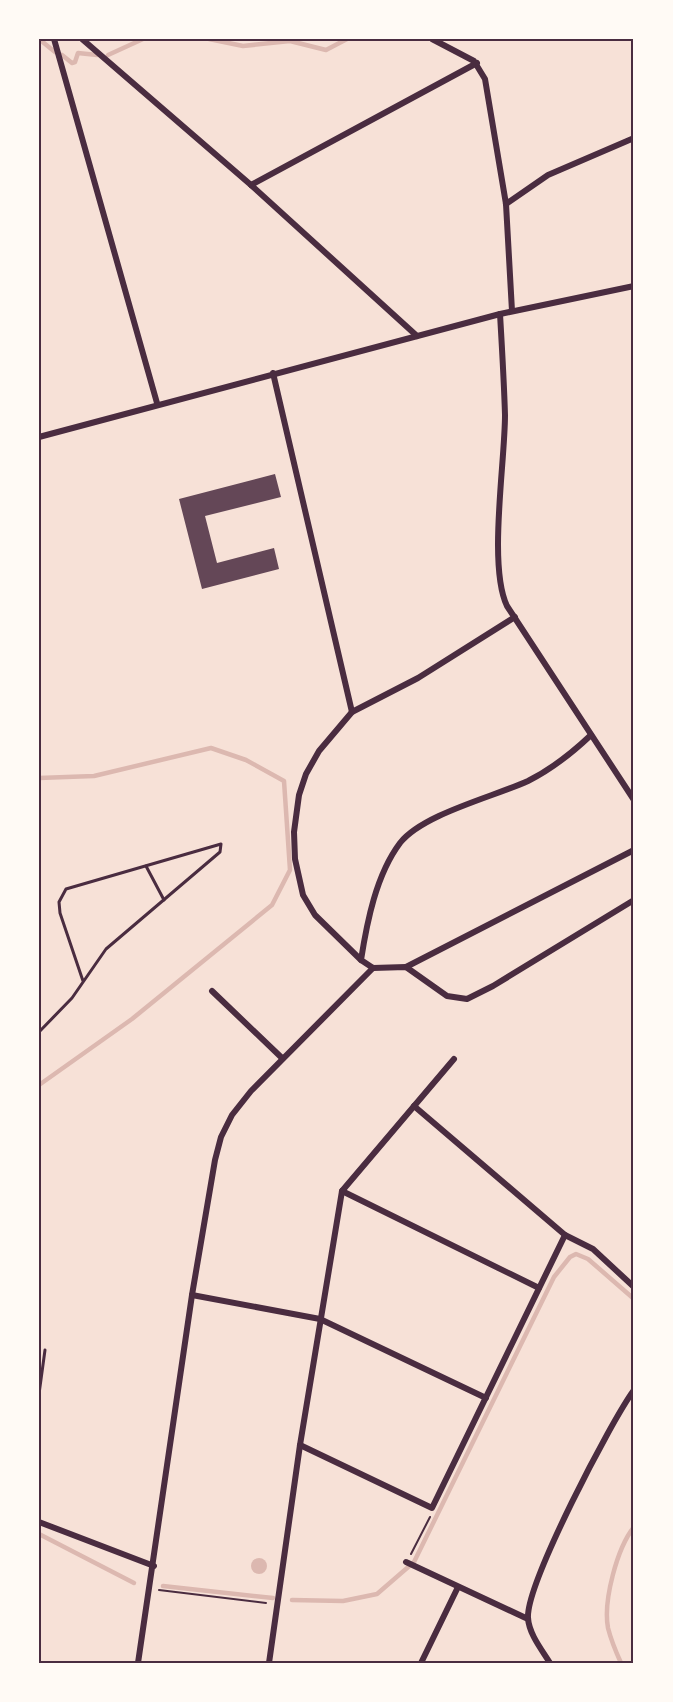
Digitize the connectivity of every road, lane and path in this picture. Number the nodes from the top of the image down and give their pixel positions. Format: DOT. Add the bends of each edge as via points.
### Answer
graph roads {
  1 [pos="54,39"];
  2 [pos="82,39"];
  3 [pos="432,39"];
  4 [pos="477,63"];
  5 [pos="634,138"];
  6 [pos="251,185"];
  7 [pos="506,204"];
  8 [pos="634,286"];
  9 [pos="512,311"];
  10 [pos="500,314"];
  11 [pos="417,336"];
  12 [pos="273,373"];
  13 [pos="158,404"];
  14 [pos="39,437"];
  15 [pos="515,618"];
  16 [pos="352,712"];
  17 [pos="591,735"];
  18 [pos="634,800"];
  19 [pos="634,850"];
  20 [pos="146,866"];
  21 [pos="164,900"];
  22 [pos="634,900"];
  23 [pos="362,960"];
  24 [pos="373,968"];
  25 [pos="406,968"];
  26 [pos="83,981"];
  27 [pos="212,991"];
  28 [pos="39,1032"];
  29 [pos="282,1058"];
  30 [pos="454,1059"];
  31 [pos="414,1106"];
  32 [pos="342,1191"];
  33 [pos="565,1235"];
  34 [pos="634,1287"];
  35 [pos="539,1288"];
  36 [pos="192,1295"];
  37 [pos="320,1319"];
  38 [pos="45,1350"];
  39 [pos="634,1390"];
  40 [pos="39,1394"];
  41 [pos="486,1398"];
  42 [pos="300,1445"];
  43 [pos="432,1508"];
  44 [pos="39,1522"];
  45 [pos="406,1562"];
  46 [pos="154,1566"];
  47 [pos="458,1587"];
  48 [pos="150,1589"];
  49 [pos="278,1604"];
  50 [pos="528,1619"];
  51 [pos="138,1663"];
  52 [pos="269,1663"];
  53 [pos="421,1663"];
  54 [pos="550,1663"];
  1 -- 13 [label="street"];
  2 -- 6 [label="street"];
  3 -- 4 [label="street"];
  4 -- 6 [label="street"];
  4 -- 7 [label="street" via="490,99"];
  5 -- 7 [label="street" via="548,175"];
  6 -- 11 [label="street"];
  7 -- 9 [label="street"];
  8 -- 9 [label="street"];
  9 -- 10 [label="street"];
  10 -- 11 [label="street"];
  10 -- 15 [label="street" via="505,416 499,579"];
  11 -- 12 [label="street"];
  12 -- 13 [label="street"];
  12 -- 16 [label="street"];
  13 -- 14 [label="street"];
  15 -- 16 [label="street" via="418,678"];
  15 -- 17 [label="street"];
  16 -- 23 [label="street" via="319,751 302,784 296,812 295,858 308,905"];
  17 -- 18 [label="street"];
  17 -- 23 [label="street" via="553,766 509,789 429,821 401,843 376,894"];
  19 -- 25 [label="street"];
  20 -- 21 [label="lane"];
  20 -- 21 [label="lane" via="221,844 220,852"];
  20 -- 26 [label="lane" via="66,889 62,894 60,913"];
  21 -- 26 [label="lane" via="106,949"];
  22 -- 25 [label="street" via="467,999 447,996"];
  23 -- 24 [label="street"];
  24 -- 25 [label="street"];
  24 -- 29 [label="street"];
  26 -- 28 [label="lane"];
  27 -- 29 [label="street"];
  29 -- 36 [label="street" via="232,1115 221,1137"];
  30 -- 31 [label="street"];
  31 -- 32 [label="street"];
  31 -- 33 [label="street"];
  32 -- 35 [label="street"];
  32 -- 37 [label="street"];
  33 -- 34 [label="street" via="593,1249"];
  33 -- 35 [label="street"];
  35 -- 41 [label="street"];
  36 -- 37 [label="street"];
  36 -- 46 [label="street"];
  37 -- 41 [label="street"];
  37 -- 42 [label="street"];
  38 -- 40 [label="lane"];
  39 -- 50 [label="street" via="622,1405 538,1575"];
  41 -- 43 [label="street"];
  42 -- 43 [label="street"];
  42 -- 49 [label="street"];
  43 -- 45 [label="path"];
  44 -- 46 [label="street"];
  45 -- 47 [label="street"];
  46 -- 48 [label="street"];
  47 -- 50 [label="street"];
  47 -- 53 [label="street"];
  48 -- 49 [label="path"];
  48 -- 51 [label="street"];
  49 -- 52 [label="street"];
  50 -- 54 [label="street"];
}
